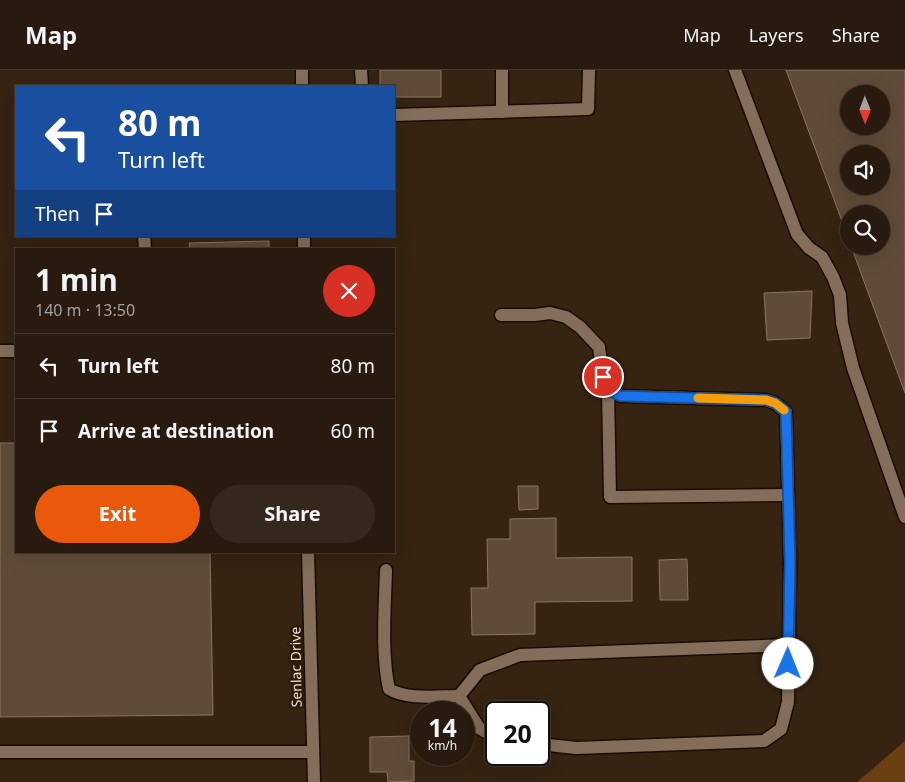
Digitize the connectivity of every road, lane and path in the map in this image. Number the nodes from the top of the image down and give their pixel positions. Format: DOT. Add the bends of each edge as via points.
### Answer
graph roads {
  1 [pos="302,70"];
  2 [pos="361,70"];
  3 [pos="502,70"];
  4 [pos="589,70"];
  5 [pos="735,70"];
  6 [pos="302,85"];
  7 [pos="362,85"];
  8 [pos="502,112"];
  9 [pos="395,115"];
  10 [pos="501,315"];
  11 [pos="0,351"];
  12 [pos="15,352"];
  13 [pos="608,390"];
  14 [pos="788,495"];
  15 [pos="905,517"];
  16 [pos="308,553"];
  17 [pos="386,570"];
  18 [pos="788,645"];
  19 [pos="459,696"];
  20 [pos="485,732"];
  21 [pos="550,745"];
  22 [pos="0,752"];
  23 [pos="312,752"];
  24 [pos="314,782"];
  1 -- 6 [label="street"];
  2 -- 7 [label="street"];
  3 -- 8 [label="street"];
  4 -- 8 [label="street" via="588,109"];
  5 -- 15 [label="street" via="797,234 808,248 822,257 840,295 842,323 853,368"];
  8 -- 9 [label="street"];
  10 -- 13 [label="street" via="550,313 566,317 599,347"];
  11 -- 12 [label="street"];
  13 -- 14 [label="street" via="621,396 766,400 775,403 786,412"];
  13 -- 14 [label="street" via="610,497"];
  14 -- 18 [label="street"];
  16 -- 23 [label="street, Senlac Drive"];
  17 -- 19 [label="street" via="385,636 389,689 408,696"];
  18 -- 19 [label="street" via="520,655 480,670"];
  18 -- 21 [label="street" via="788,702 781,729 764,741 576,748"];
  19 -- 20 [label="street" via="479,728"];
  22 -- 23 [label="street"];
  23 -- 24 [label="street, Senlac Drive"];
}
